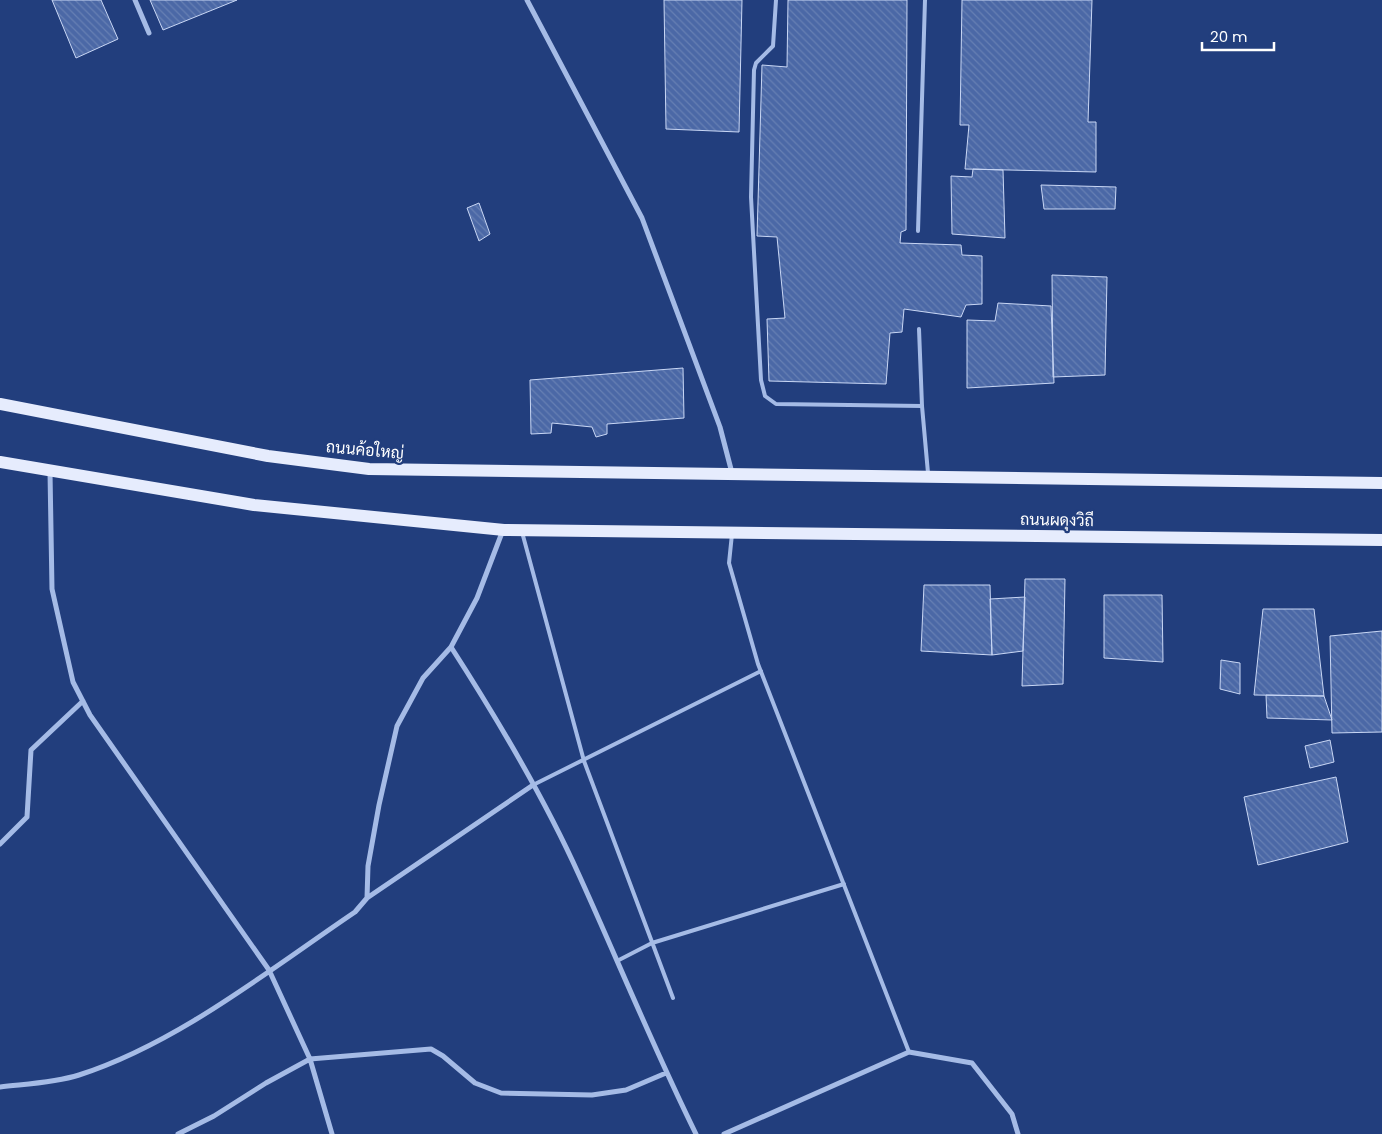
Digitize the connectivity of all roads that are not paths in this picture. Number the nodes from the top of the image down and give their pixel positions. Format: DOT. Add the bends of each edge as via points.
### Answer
graph roads {
  1 [pos="135,0"];
  2 [pos="527,0"];
  3 [pos="776,0"];
  4 [pos="925,0"];
  5 [pos="149,33"];
  6 [pos="918,231"];
  7 [pos="920,329"];
  8 [pos="0,404"];
  9 [pos="922,406"];
  10 [pos="0,462"];
  11 [pos="50,472"];
  12 [pos="732,476"];
  13 [pos="928,478"];
  14 [pos="1382,483"];
  15 [pos="504,530"];
  16 [pos="522,530"];
  17 [pos="732,532"];
  18 [pos="1382,540"];
  19 [pos="452,646"];
  20 [pos="761,671"];
  21 [pos="83,701"];
  22 [pos="584,761"];
  23 [pos="534,785"];
  24 [pos="0,844"];
  25 [pos="844,884"];
  26 [pos="367,898"];
  27 [pos="652,943"];
  28 [pos="617,961"];
  29 [pos="269,970"];
  30 [pos="673,998"];
  31 [pos="909,1052"];
  32 [pos="310,1059"];
  33 [pos="666,1073"];
  34 [pos="0,1088"];
  35 [pos="178,1134"];
  36 [pos="332,1134"];
  37 [pos="696,1134"];
  38 [pos="724,1134"];
  39 [pos="1018,1134"];
  1 -- 5 [label="street"];
  2 -- 12 [label="street" via="642,218 720,427"];
  3 -- 9 [label="lane" via="773,46 756,63 754,70 751,197 761,380 765,396 776,404"];
  4 -- 6 [label="lane"];
  7 -- 9 [label="lane"];
  8 -- 12 [label="main road, ถนนค้อใหญ่" via="268,456 369,470"];
  9 -- 13 [label="lane"];
  10 -- 11 [label="main road"];
  11 -- 15 [label="main road" via="254,505"];
  11 -- 21 [label="street" via="52,589 73,682"];
  12 -- 13 [label="main road"];
  13 -- 14 [label="main road"];
  15 -- 16 [label="main road"];
  15 -- 19 [label="street" via="477,598"];
  16 -- 17 [label="main road"];
  16 -- 22 [label="lane"];
  17 -- 18 [label="main road, ถนนผดุงวิถี"];
  17 -- 20 [label="lane" via="729,563"];
  19 -- 23 [label="street" via="509,737"];
  19 -- 26 [label="street" via="423,678 397,726 377,814 368,866"];
  20 -- 22 [label="lane"];
  20 -- 25 [label="lane"];
  21 -- 24 [label="street" via="31,750 26,817"];
  21 -- 29 [label="street"];
  22 -- 23 [label="lane"];
  22 -- 27 [label="lane"];
  23 -- 26 [label="street"];
  23 -- 28 [label="street"];
  25 -- 27 [label="lane"];
  25 -- 31 [label="lane"];
  26 -- 29 [label="street" via="355,912"];
  27 -- 28 [label="lane"];
  27 -- 30 [label="lane"];
  28 -- 33 [label="street"];
  29 -- 32 [label="street"];
  29 -- 34 [label="street" via="135,1054 76,1076"];
  31 -- 38 [label="street"];
  31 -- 39 [label="street" via="972,1063 1012,1114"];
  32 -- 33 [label="street" via="431,1049 475,1083 501,1093 592,1096 626,1090"];
  32 -- 35 [label="street"];
  32 -- 36 [label="street"];
  33 -- 37 [label="street"];
}
